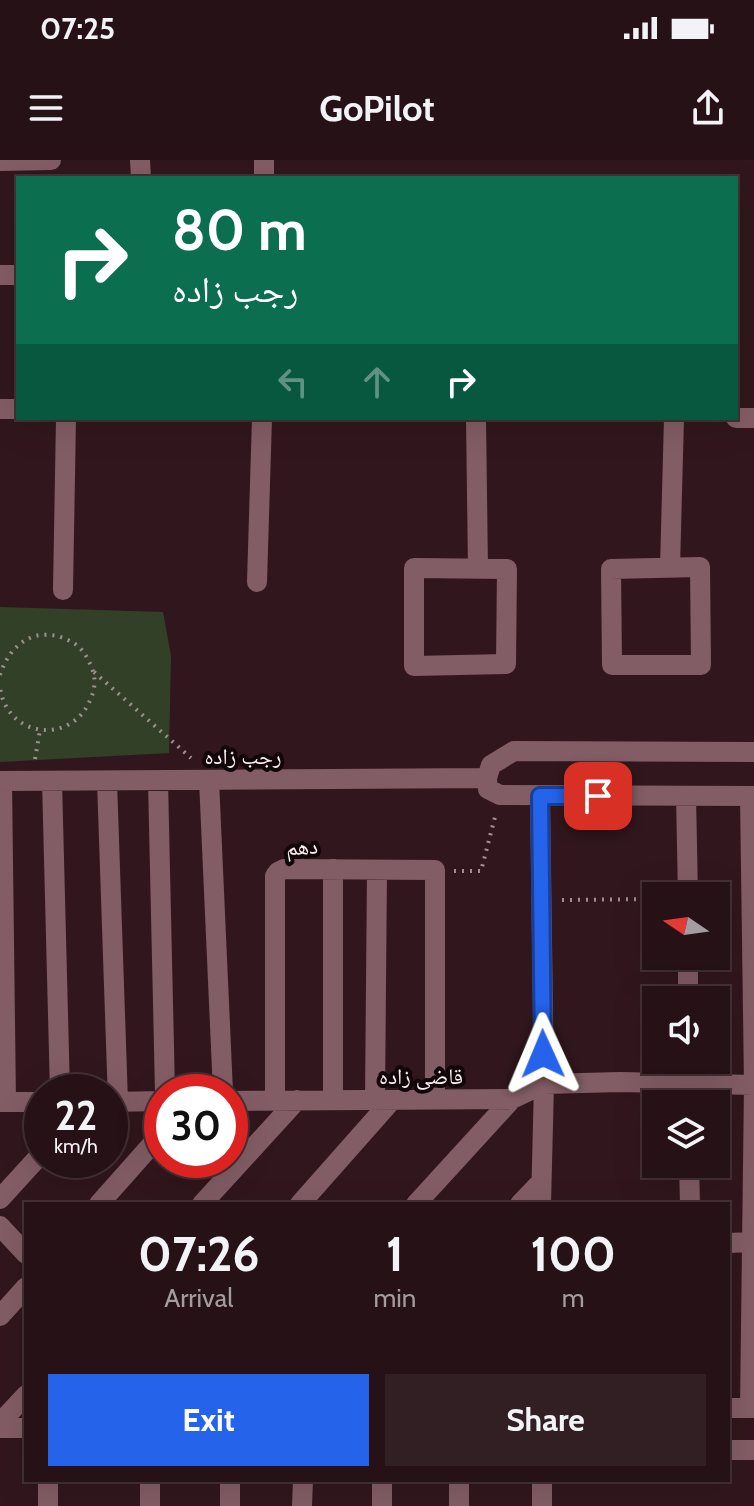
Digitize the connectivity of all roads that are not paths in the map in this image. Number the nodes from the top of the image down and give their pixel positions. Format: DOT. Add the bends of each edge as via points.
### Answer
graph roads {
  1 [pos="51,160"];
  2 [pos="0,161"];
  3 [pos="66,420"];
  4 [pos="262,420"];
  5 [pos="476,420"];
  6 [pos="674,420"];
  7 [pos="670,568"];
  8 [pos="478,569"];
  9 [pos="257,582"];
  10 [pos="63,590"];
  11 [pos="754,752"];
  12 [pos="487,778"];
  13 [pos="42,780"];
  14 [pos="209,780"];
  15 [pos="1,781"];
  16 [pos="107,781"];
  17 [pos="158,781"];
  18 [pos="540,796"];
  19 [pos="686,796"];
  20 [pos="752,796"];
  21 [pos="333,869"];
  22 [pos="377,870"];
  23 [pos="688,882"];
  24 [pos="59,1074"];
  25 [pos="113,1074"];
  26 [pos="165,1074"];
  27 [pos="222,1074"];
  28 [pos="544,1084"];
  29 [pos="754,1085"];
  30 [pos="665,1090"];
  31 [pos="717,1090"];
  32 [pos="435,1099"];
  33 [pos="512,1099"];
  34 [pos="275,1100"];
  35 [pos="297,1100"];
  36 [pos="333,1100"];
  37 [pos="384,1100"];
  38 [pos="248,1101"];
  39 [pos="3,1102"];
  40 [pos="24,1102"];
  41 [pos="144,1153"];
  42 [pos="24,1173"];
  43 [pos="689,1178"];
  44 [pos="541,1182"];
  45 [pos="0,1199"];
  46 [pos="101,1202"];
  47 [pos="204,1202"];
  48 [pos="302,1202"];
  49 [pos="418,1202"];
  50 [pos="522,1202"];
  51 [pos="541,1202"];
  52 [pos="690,1202"];
  53 [pos="0,1226"];
  54 [pos="752,1242"];
  55 [pos="730,1243"];
  56 [pos="24,1252"];
  57 [pos="24,1289"];
  58 [pos="0,1316"];
  59 [pos="24,1397"];
  60 [pos="730,1408"];
  61 [pos="752,1408"];
  62 [pos="0,1426"];
  63 [pos="24,1428"];
  64 [pos="730,1450"];
  65 [pos="754,1450"];
  66 [pos="48,1482"];
  67 [pos="150,1482"];
  68 [pos="230,1482"];
  69 [pos="303,1482"];
  70 [pos="382,1482"];
  71 [pos="459,1482"];
  72 [pos="542,1482"];
  73 [pos="48,1506"];
  74 [pos="150,1506"];
  75 [pos="230,1506"];
  76 [pos="302,1506"];
  77 [pos="382,1506"];
  78 [pos="459,1506"];
  79 [pos="542,1506"];
  1 -- 2 [label="street"];
  3 -- 10 [label="street"];
  4 -- 9 [label="street"];
  5 -- 8 [label="street"];
  6 -- 7 [label="street"];
  7 -- 7 [label="street" via="611,569 612,665 701,665 700,567"];
  8 -- 8 [label="street" via="414,568 414,666 506,664 507,569"];
  11 -- 12 [label="street" via="514,751 491,765"];
  12 -- 14 [label="street, رجب زاده"];
  12 -- 18 [label="street" via="488,789 500,795"];
  13 -- 15 [label="street, رجب زاده"];
  13 -- 16 [label="street, رجب زاده"];
  13 -- 24 [label="street"];
  14 -- 17 [label="street, رجب زاده"];
  14 -- 27 [label="street"];
  15 -- 39 [label="street"];
  16 -- 17 [label="street, رجب زاده"];
  16 -- 25 [label="street"];
  17 -- 26 [label="street"];
  18 -- 19 [label="street"];
  18 -- 28 [label="street"];
  19 -- 20 [label="street"];
  19 -- 23 [label="street"];
  20 -- 29 [label="street"];
  21 -- 22 [label="street, دهم"];
  21 -- 34 [label="street, دهم" via="284,869 275,876"];
  21 -- 36 [label="street"];
  22 -- 32 [label="street, دهم" via="435,870"];
  22 -- 37 [label="street"];
  28 -- 30 [label="street, قاضی زاده" via="620,1082"];
  28 -- 33 [label="street, قاضی زاده"];
  28 -- 44 [label="street"];
  29 -- 31 [label="street, قاضی زاده"];
  29 -- 54 [label="street"];
  32 -- 33 [label="street, قاضی زاده"];
  32 -- 37 [label="street, قاضی زاده"];
  33 -- 49 [label="street"];
  34 -- 35 [label="street, قاضی زاده"];
  34 -- 38 [label="street, قاضی زاده"];
  35 -- 36 [label="street, قاضی زاده"];
  35 -- 47 [label="street"];
  36 -- 37 [label="street, قاضی زاده"];
  37 -- 48 [label="street"];
  39 -- 40 [label="street"];
  41 -- 46 [label="street"];
  42 -- 45 [label="street"];
  43 -- 52 [label="street"];
  44 -- 50 [label="street"];
  44 -- 51 [label="street"];
  53 -- 56 [label="street"];
  54 -- 55 [label="street"];
  54 -- 61 [label="street"];
  57 -- 58 [label="street"];
  59 -- 62 [label="street"];
  60 -- 61 [label="street"];
  62 -- 63 [label="street"];
  64 -- 65 [label="street"];
  66 -- 73 [label="street"];
  67 -- 74 [label="street"];
  68 -- 75 [label="street"];
  69 -- 76 [label="street"];
  70 -- 77 [label="street"];
  71 -- 78 [label="street"];
  72 -- 79 [label="street"];
}
